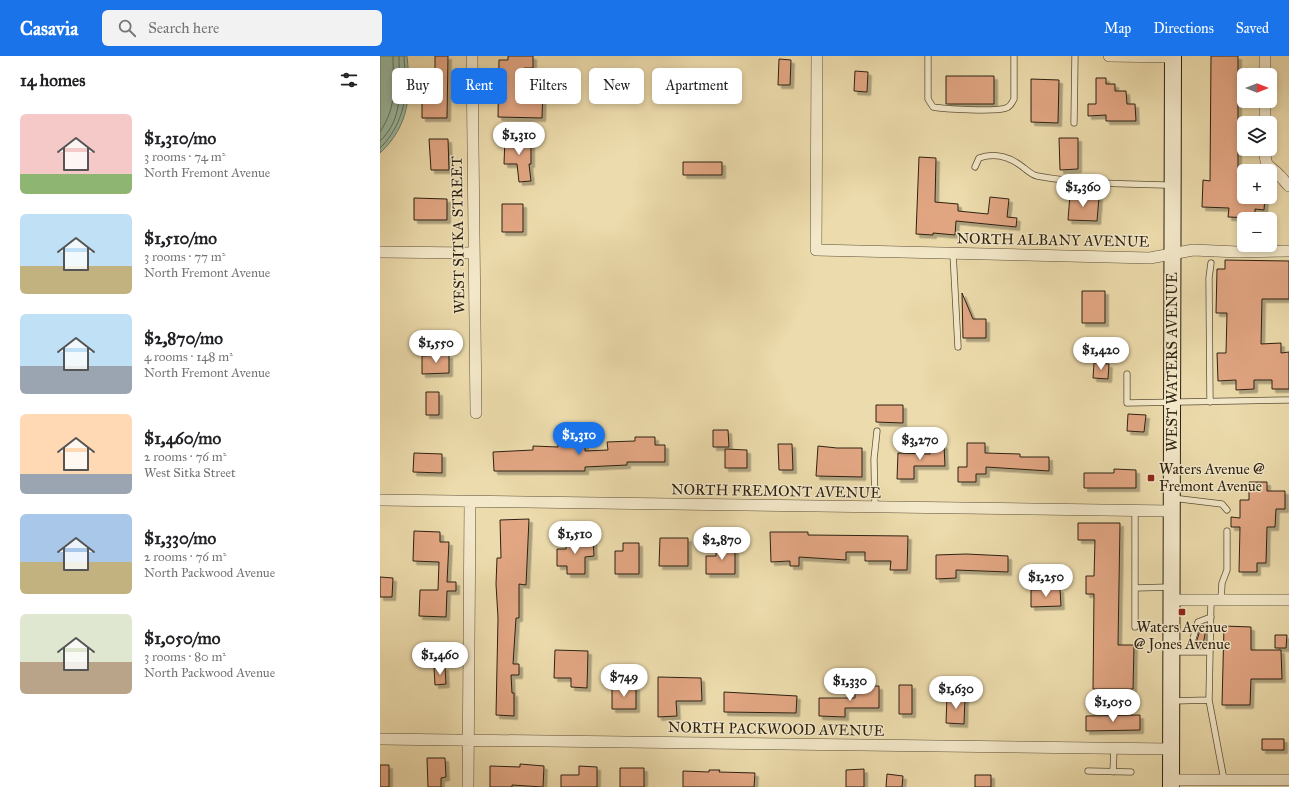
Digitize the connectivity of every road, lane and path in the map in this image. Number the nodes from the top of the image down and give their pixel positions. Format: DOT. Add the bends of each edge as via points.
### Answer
graph roads {
  1 [pos="472,56"];
  2 [pos="817,56"];
  3 [pos="928,56"];
  4 [pos="1014,56"];
  5 [pos="1074,56"];
  6 [pos="1109,56"];
  7 [pos="1126,56"];
  8 [pos="1173,56"];
  9 [pos="1265,56"];
  10 [pos="1265,68"];
  11 [pos="1074,123"];
  12 [pos="1265,156"];
  13 [pos="976,166"];
  14 [pos="1173,185"];
  15 [pos="1289,186"];
  16 [pos="1289,251"];
  17 [pos="380,252"];
  18 [pos="473,253"];
  19 [pos="953,253"];
  20 [pos="1173,254"];
  21 [pos="1211,263"];
  22 [pos="958,347"];
  23 [pos="1127,374"];
  24 [pos="1289,400"];
  25 [pos="1210,402"];
  26 [pos="1172,403"];
  27 [pos="476,413"];
  28 [pos="877,431"];
  29 [pos="380,500"];
  30 [pos="470,502"];
  31 [pos="1172,504"];
  32 [pos="875,507"];
  33 [pos="1227,510"];
  34 [pos="1135,511"];
  35 [pos="1227,532"];
  36 [pos="1135,588"];
  37 [pos="1172,593"];
  38 [pos="1216,600"];
  39 [pos="1289,600"];
  40 [pos="1211,617"];
  41 [pos="1135,627"];
  42 [pos="1172,652"];
  43 [pos="1189,652"];
  44 [pos="1210,652"];
  45 [pos="1209,700"];
  46 [pos="1171,701"];
  47 [pos="380,740"];
  48 [pos="468,740"];
  49 [pos="1114,749"];
  50 [pos="1171,749"];
  51 [pos="1088,771"];
  52 [pos="1113,772"];
  53 [pos="1131,772"];
  54 [pos="1224,780"];
  55 [pos="1289,780"];
  56 [pos="1171,783"];
  57 [pos="468,787"];
  1 -- 18 [label="street, WEST SITKA STREET"];
  2 -- 19 [label="street, NORTH ALBANY AVENUE" via="816,250"];
  3 -- 4 [label="lane" via="928,98 933,106 967,110 1005,109 1012,104"];
  5 -- 11 [label="lane"];
  6 -- 7 [label="street"];
  7 -- 8 [label="street"];
  8 -- 14 [label="main road, WEST WATERS AVENUE"];
  9 -- 10 [label="street"];
  12 -- 15 [label="street" via="1268,167 1279,174"];
  13 -- 14 [label="lane" via="980,158 998,156 1014,160 1035,176 1079,182"];
  14 -- 20 [label="main road, WEST WATERS AVENUE"];
  16 -- 20 [label="street, NORTH ALBANY AVENUE" via="1193,250"];
  17 -- 18 [label="street"];
  18 -- 27 [label="street, WEST SITKA STREET"];
  19 -- 20 [label="street, NORTH ALBANY AVENUE" via="1150,258"];
  19 -- 22 [label="lane"];
  20 -- 26 [label="main road, WEST WATERS AVENUE"];
  21 -- 25 [label="lane"];
  23 -- 26 [label="lane" via="1127,403"];
  24 -- 25 [label="lane"];
  25 -- 26 [label="lane"];
  26 -- 31 [label="main road, WEST WATERS AVENUE"];
  28 -- 32 [label="lane" via="874,459"];
  29 -- 30 [label="street, NORTH FREMONT AVENUE"];
  30 -- 32 [label="street, NORTH FREMONT AVENUE"];
  30 -- 48 [label="street"];
  31 -- 33 [label="lane" via="1222,504"];
  31 -- 34 [label="street, NORTH FREMONT AVENUE"];
  31 -- 37 [label="main road, WEST WATERS AVENUE"];
  32 -- 34 [label="street, NORTH FREMONT AVENUE"];
  34 -- 36 [label="lane"];
  35 -- 38 [label="lane" via="1227,570"];
  36 -- 37 [label="lane"];
  36 -- 41 [label="lane"];
  37 -- 38 [label="street"];
  37 -- 42 [label="main road, WEST WATERS AVENUE"];
  38 -- 39 [label="street"];
  38 -- 40 [label="lane"];
  40 -- 43 [label="lane" via="1198,622"];
  40 -- 44 [label="lane"];
  42 -- 43 [label="lane"];
  42 -- 46 [label="main road, WEST WATERS AVENUE"];
  43 -- 44 [label="lane"];
  44 -- 45 [label="lane"];
  45 -- 46 [label="lane"];
  45 -- 54 [label="lane"];
  46 -- 50 [label="main road, WEST WATERS AVENUE"];
  47 -- 48 [label="street, NORTH PACKWOOD AVENUE"];
  48 -- 49 [label="street, NORTH PACKWOOD AVENUE"];
  48 -- 57 [label="street"];
  49 -- 50 [label="street, NORTH PACKWOOD AVENUE"];
  49 -- 52 [label="lane"];
  50 -- 56 [label="main road, WEST WATERS AVENUE"];
  51 -- 52 [label="lane"];
  52 -- 53 [label="lane"];
  54 -- 55 [label="street"];
  54 -- 56 [label="street"];
}
